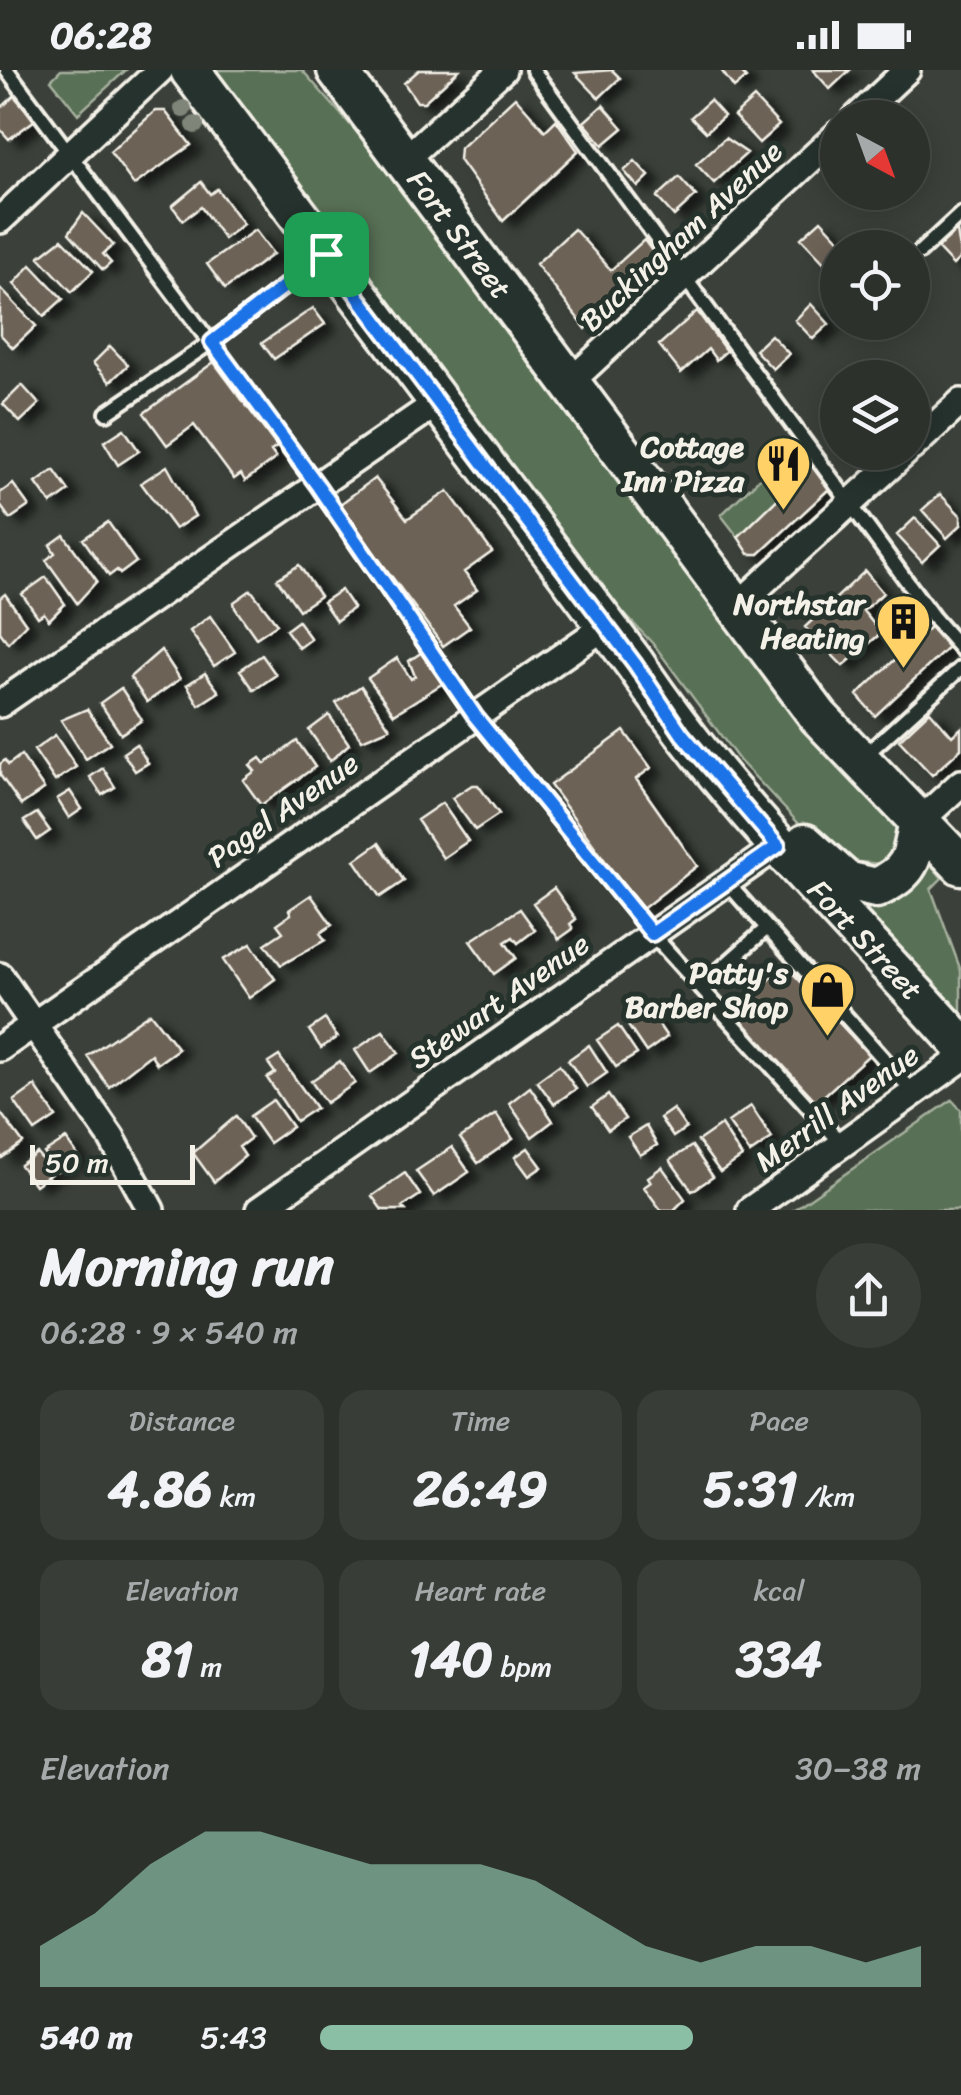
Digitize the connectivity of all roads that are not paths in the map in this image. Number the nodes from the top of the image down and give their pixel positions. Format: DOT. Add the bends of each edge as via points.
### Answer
graph roads {
  1 [pos="6,70"];
  2 [pos="160,70"];
  3 [pos="190,70"];
  4 [pos="310,70"];
  5 [pos="337,70"];
  6 [pos="503,70"];
  7 [pos="533,70"];
  8 [pos="907,70"];
  9 [pos="875,100"];
  10 [pos="373,119"];
  11 [pos="820,151"];
  12 [pos="70,154"];
  13 [pos="404,160"];
  14 [pos="961,214"];
  15 [pos="0,220"];
  16 [pos="930,243"];
  17 [pos="326,254"];
  18 [pos="684,277"];
  19 [pos="212,342"];
  20 [pos="568,384"];
  21 [pos="961,402"];
  22 [pos="437,403"];
  23 [pos="106,414"];
  24 [pos="930,430"];
  25 [pos="887,470"];
  26 [pos="318,486"];
  27 [pos="853,503"];
  28 [pos="735,608"];
  29 [pos="604,626"];
  30 [pos="961,648"];
  31 [pos="635,664"];
  32 [pos="961,668"];
  33 [pos="0,704"];
  34 [pos="475,716"];
  35 [pos="860,760"];
  36 [pos="961,783"];
  37 [pos="918,823"];
  38 [pos="778,846"];
  39 [pos="961,865"];
  40 [pos="728,884"];
  41 [pos="767,928"];
  42 [pos="652,934"];
  43 [pos="0,976"];
  44 [pos="713,976"];
  45 [pos="33,1025"];
  46 [pos="961,1044"];
  47 [pos="0,1048"];
  48 [pos="961,1059"];
  49 [pos="914,1093"];
  50 [pos="843,1145"];
  51 [pos="151,1210"];
  52 [pos="259,1210"];
  53 [pos="750,1210"];
  1 -- 12 [label="lane"];
  2 -- 12 [label="street"];
  3 -- 17 [label="main road, Fort Street"];
  4 -- 10 [label="main road"];
  5 -- 10 [label="main road, Fort Street"];
  6 -- 13 [label="street"];
  7 -- 18 [label="lane"];
  8 -- 9 [label="street"];
  10 -- 13 [label="main road, Fort Street"];
  11 -- 18 [label="street, Buckingham Avenue"];
  12 -- 15 [label="street"];
  12 -- 19 [label="lane"];
  13 -- 20 [label="main road, Fort Street"];
  14 -- 16 [label="lane"];
  17 -- 19 [label="lane"];
  17 -- 22 [label="main road, Fort Street"];
  18 -- 20 [label="street, Buckingham Avenue"];
  18 -- 27 [label="lane"];
  19 -- 23 [label="lane"];
  19 -- 26 [label="lane"];
  20 -- 28 [label="main road, Fort Street"];
  21 -- 24 [label="street"];
  22 -- 26 [label="street"];
  22 -- 29 [label="main road, Fort Street"];
  25 -- 27 [label="street"];
  26 -- 33 [label="street"];
  26 -- 34 [label="lane"];
  27 -- 28 [label="street"];
  27 -- 30 [label="lane"];
  28 -- 35 [label="main road, Fort Street"];
  29 -- 31 [label="main road, Fort Street"];
  29 -- 34 [label="street, Pagel Avenue"];
  31 -- 37 [label="main road" via="682,702 791,829 846,881 876,888 897,878 914,859"];
  31 -- 38 [label="main road, Fort Street" via="682,734"];
  32 -- 35 [label="lane"];
  34 -- 42 [label="lane"];
  34 -- 45 [label="street, Pagel Avenue"];
  35 -- 37 [label="main road, Fort Street"];
  36 -- 37 [label="street"];
  37 -- 39 [label="main road, Fort Street"];
  38 -- 40 [label="street, Stewart Avenue"];
  38 -- 46 [label="main road, Fort Street"];
  40 -- 41 [label="lane"];
  40 -- 42 [label="street, Stewart Avenue"];
  41 -- 44 [label="lane"];
  41 -- 49 [label="lane"];
  42 -- 50 [label="lane"];
  42 -- 52 [label="street, Stewart Avenue"];
  43 -- 45 [label="street"];
  45 -- 47 [label="street, Pagel Avenue"];
  45 -- 51 [label="street" via="112,1137"];
  48 -- 49 [label="street, Merrill Avenue"];
  49 -- 50 [label="street, Merrill Avenue"];
  50 -- 53 [label="street, Merrill Avenue"];
}
